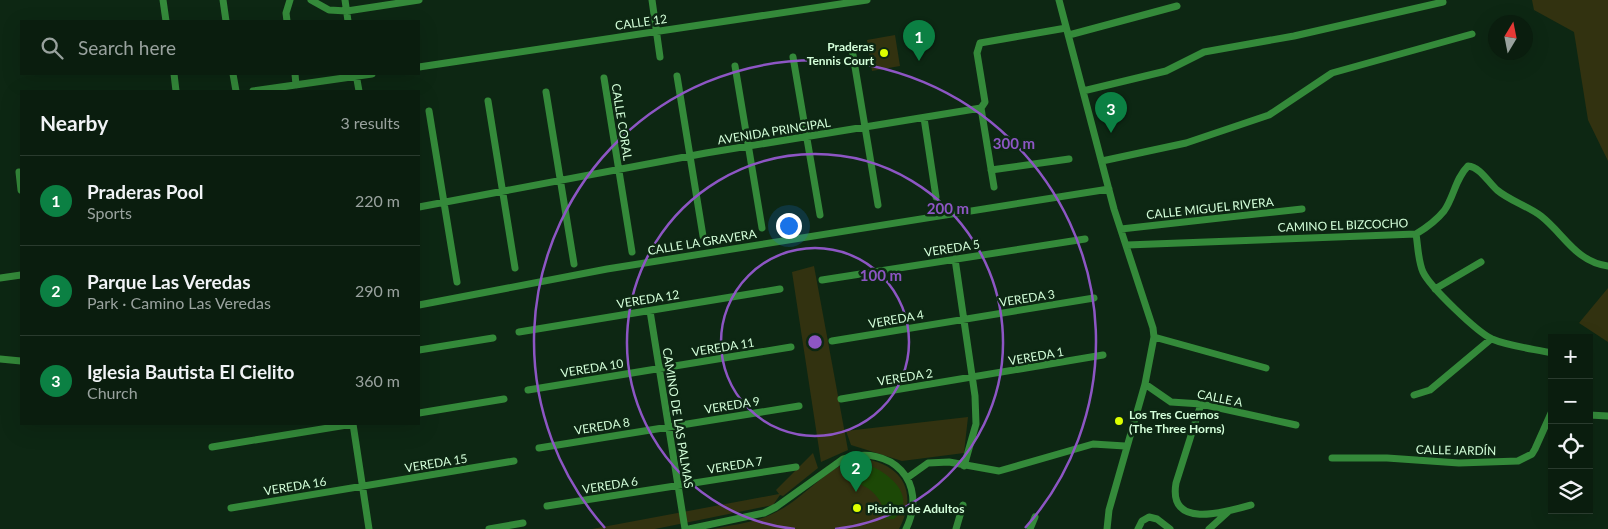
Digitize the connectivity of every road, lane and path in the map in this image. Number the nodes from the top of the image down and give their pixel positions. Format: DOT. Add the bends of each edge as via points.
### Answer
graph roads {
  1 [pos="163,0"];
  2 [pos="223,0"];
  3 [pos="290,0"];
  4 [pos="311,0"];
  5 [pos="345,0"];
  6 [pos="419,0"];
  7 [pos="652,0"];
  8 [pos="867,0"];
  9 [pos="1059,0"];
  10 [pos="1443,2"];
  11 [pos="1177,6"];
  12 [pos="347,11"];
  13 [pos="166,20"];
  14 [pos="226,20"];
  15 [pos="287,20"];
  16 [pos="348,20"];
  17 [pos="657,31"];
  18 [pos="1067,32"];
  19 [pos="1472,34"];
  20 [pos="852,49"];
  21 [pos="660,57"];
  22 [pos="793,57"];
  23 [pos="735,66"];
  24 [pos="420,67"];
  25 [pos="174,75"];
  26 [pos="233,75"];
  27 [pos="295,75"];
  28 [pos="356,75"];
  29 [pos="677,76"];
  30 [pos="604,78"];
  31 [pos="296,85"];
  32 [pos="176,90"];
  33 [pos="236,90"];
  34 [pos="260,90"];
  35 [pos="359,90"];
  36 [pos="546,92"];
  37 [pos="1083,92"];
  38 [pos="488,101"];
  39 [pos="981,108"];
  40 [pos="429,111"];
  41 [pos="924,118"];
  42 [pos="865,127"];
  43 [pos="806,137"];
  44 [pos="748,146"];
  45 [pos="690,156"];
  46 [pos="1069,159"];
  47 [pos="1102,161"];
  48 [pos="619,170"];
  49 [pos="991,170"];
  50 [pos="19,172"];
  51 [pos="562,180"];
  52 [pos="20,181"];
  53 [pos="994,187"];
  54 [pos="1109,189"];
  55 [pos="503,191"];
  56 [pos="936,197"];
  57 [pos="445,202"];
  58 [pos="878,205"];
  59 [pos="420,207"];
  60 [pos="1302,208"];
  61 [pos="820,215"];
  62 [pos="762,228"];
  63 [pos="1121,229"];
  64 [pos="1416,234"];
  65 [pos="703,236"];
  66 [pos="1085,239"];
  67 [pos="1127,245"];
  68 [pos="632,252"];
  69 [pos="955,259"];
  70 [pos="1482,262"];
  71 [pos="574,264"];
  72 [pos="1608,266"];
  73 [pos="515,268"];
  74 [pos="20,275"];
  75 [pos="0,278"];
  76 [pos="822,280"];
  77 [pos="457,282"];
  78 [pos="780,289"];
  79 [pos="1435,289"];
  80 [pos="1094,298"];
  81 [pos="420,305"];
  82 [pos="650,310"];
  83 [pos="964,319"];
  84 [pos="518,332"];
  85 [pos="1154,337"];
  86 [pos="493,338"];
  87 [pos="1492,339"];
  88 [pos="832,341"];
  89 [pos="791,348"];
  90 [pos="420,350"];
  91 [pos="1548,352"];
  92 [pos="1104,356"];
  93 [pos="0,358"];
  94 [pos="20,362"];
  95 [pos="1266,368"];
  96 [pos="659,369"];
  97 [pos="972,378"];
  98 [pos="1145,384"];
  99 [pos="528,390"];
  100 [pos="1414,395"];
  101 [pos="504,399"];
  102 [pos="841,399"];
  103 [pos="1201,404"];
  104 [pos="799,406"];
  105 [pos="420,413"];
  106 [pos="1593,415"];
  107 [pos="1608,416"];
  108 [pos="1548,421"];
  109 [pos="347,425"];
  110 [pos="353,425"];
  111 [pos="1296,425"];
  112 [pos="668,427"];
  113 [pos="1126,446"];
  114 [pos="212,447"];
  115 [pos="539,448"];
  116 [pos="1332,458"];
  117 [pos="514,462"];
  118 [pos="964,466"];
  119 [pos="796,467"];
  120 [pos="907,478"];
  121 [pos="677,485"];
  122 [pos="362,486"];
  123 [pos="963,505"];
  124 [pos="1251,505"];
  125 [pos="547,506"];
  126 [pos="231,508"];
  127 [pos="1229,511"];
  128 [pos="1035,517"];
  129 [pos="523,523"];
  130 [pos="369,529"];
  131 [pos="489,529"];
  132 [pos="685,529"];
  133 [pos="689,529"];
  134 [pos="906,529"];
  135 [pos="956,529"];
  136 [pos="1030,529"];
  137 [pos="1107,529"];
  138 [pos="1138,529"];
  139 [pos="1170,529"];
  140 [pos="1209,529"];
  1 -- 13 [label="street"];
  2 -- 14 [label="street"];
  3 -- 15 [label="street"];
  4 -- 12 [label="street" via="328,10"];
  5 -- 12 [label="street"];
  6 -- 12 [label="street"];
  7 -- 17 [label="street"];
  8 -- 17 [label="street, CALLE 12"];
  9 -- 18 [label="street"];
  10 -- 37 [label="street" via="1294,36 1204,52 1166,71"];
  11 -- 18 [label="street"];
  12 -- 16 [label="street"];
  17 -- 21 [label="street"];
  17 -- 24 [label="street, CALLE 12"];
  18 -- 37 [label="street"];
  18 -- 39 [label="street" via="980,43 978,53 984,102"];
  19 -- 47 [label="street" via="1332,73 1269,115 1186,143"];
  20 -- 42 [label="street"];
  22 -- 43 [label="street"];
  23 -- 44 [label="street"];
  25 -- 32 [label="street"];
  26 -- 33 [label="street"];
  27 -- 31 [label="street"];
  28 -- 31 [label="street"];
  28 -- 35 [label="street"];
  29 -- 45 [label="street"];
  30 -- 48 [label="street, CALLE CORAL"];
  31 -- 34 [label="street"];
  36 -- 51 [label="street"];
  37 -- 47 [label="street"];
  38 -- 55 [label="street"];
  39 -- 41 [label="street, AVENIDA PRINCIPAL"];
  39 -- 49 [label="street"];
  40 -- 57 [label="street"];
  41 -- 42 [label="street, AVENIDA PRINCIPAL"];
  41 -- 56 [label="street"];
  42 -- 43 [label="street, AVENIDA PRINCIPAL"];
  42 -- 58 [label="street"];
  43 -- 44 [label="street, AVENIDA PRINCIPAL"];
  43 -- 61 [label="street"];
  44 -- 45 [label="street, AVENIDA PRINCIPAL"];
  44 -- 62 [label="street"];
  45 -- 48 [label="street, AVENIDA PRINCIPAL"];
  45 -- 65 [label="street"];
  46 -- 49 [label="street"];
  47 -- 54 [label="street"];
  48 -- 51 [label="street, AVENIDA PRINCIPAL"];
  48 -- 68 [label="street, CALLE CORAL"];
  49 -- 53 [label="street"];
  50 -- 52 [label="street"];
  51 -- 55 [label="street, AVENIDA PRINCIPAL"];
  51 -- 71 [label="street"];
  54 -- 63 [label="street"];
  54 -- 81 [label="street, CALLE LA GRAVERA" via="607,269"];
  55 -- 57 [label="street, AVENIDA PRINCIPAL"];
  55 -- 73 [label="street"];
  57 -- 59 [label="street, AVENIDA PRINCIPAL"];
  57 -- 77 [label="street"];
  60 -- 63 [label="street, CALLE MIGUEL RIVERA"];
  63 -- 67 [label="street"];
  64 -- 67 [label="street, CAMINO EL BIZCOCHO"];
  64 -- 72 [label="street, CAMINO EL BIZCOCHO" via="1445,210 1459,175 1468,166 1474,167 1498,190 1541,216 1578,255"];
  64 -- 79 [label="street" via="1421,269"];
  66 -- 69 [label="street, VEREDA 5"];
  67 -- 85 [label="street"];
  69 -- 76 [label="street, VEREDA 5"];
  69 -- 83 [label="street"];
  70 -- 79 [label="street"];
  74 -- 75 [label="street"];
  78 -- 82 [label="street, VEREDA 12"];
  79 -- 87 [label="street"];
  80 -- 83 [label="street, VEREDA 3"];
  82 -- 84 [label="street, VEREDA 12"];
  82 -- 96 [label="street, CAMINO DE LAS PALMAS"];
  83 -- 88 [label="street, VEREDA 4"];
  83 -- 97 [label="street"];
  85 -- 95 [label="street"];
  85 -- 98 [label="street"];
  86 -- 90 [label="street"];
  87 -- 91 [label="street"];
  87 -- 100 [label="street" via="1430,390"];
  89 -- 96 [label="street, VEREDA 11"];
  92 -- 97 [label="street, VEREDA 1"];
  93 -- 94 [label="street"];
  96 -- 99 [label="street, VEREDA 10"];
  96 -- 112 [label="street, CAMINO DE LAS PALMAS"];
  97 -- 102 [label="street, VEREDA 2"];
  97 -- 118 [label="street" via="976,424"];
  98 -- 103 [label="street, CALLE A" via="1171,402"];
  98 -- 113 [label="street"];
  101 -- 105 [label="street"];
  103 -- 111 [label="street, CALLE A"];
  103 -- 127 [label="street" via="1174,495 1178,508 1188,516 1205,518"];
  104 -- 112 [label="street, VEREDA 9"];
  106 -- 107 [label="street"];
  108 -- 116 [label="street, CALLE JARDÍN" via="1532,454 1518,461 1459,463"];
  109 -- 114 [label="street"];
  110 -- 122 [label="street"];
  112 -- 115 [label="street, VEREDA 8"];
  112 -- 121 [label="street, CAMINO DE LAS PALMAS"];
  113 -- 118 [label="street" via="1093,444 999,471"];
  113 -- 137 [label="street"];
  117 -- 122 [label="street, VEREDA 15"];
  118 -- 120 [label="street" via="949,462 928,463"];
  119 -- 121 [label="street, VEREDA 7"];
  120 -- 133 [label="street" via="885,458 871,454 855,455 843,459 764,513"];
  120 -- 134 [label="street" via="913,500"];
  121 -- 125 [label="street, VEREDA 6"];
  121 -- 132 [label="street, CAMINO DE LAS PALMAS"];
  122 -- 126 [label="street, VEREDA 16"];
  122 -- 130 [label="street"];
  123 -- 135 [label="street"];
  124 -- 127 [label="street"];
  127 -- 140 [label="street"];
  128 -- 136 [label="street"];
  129 -- 131 [label="street"];
  138 -- 139 [label="street" via="1149,517"];
}
